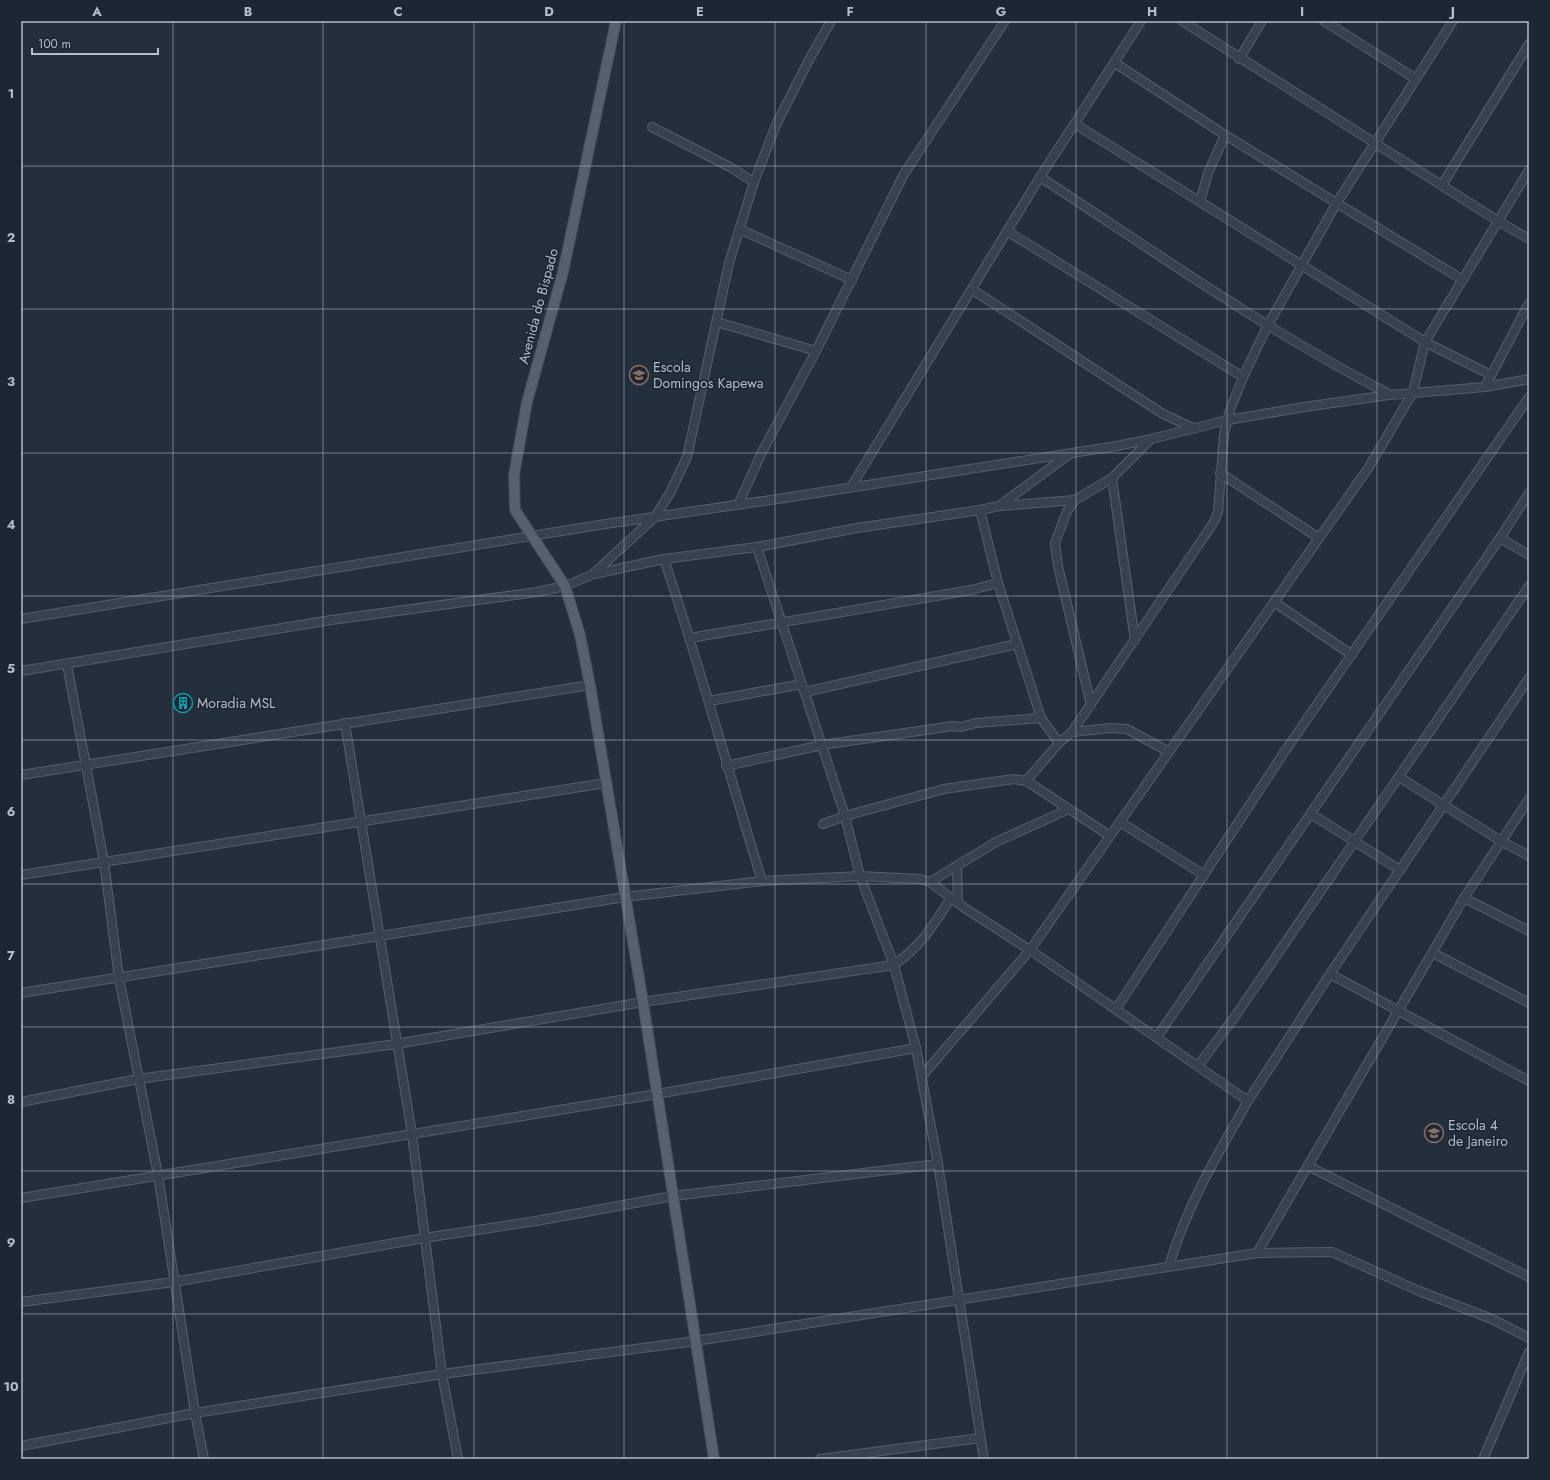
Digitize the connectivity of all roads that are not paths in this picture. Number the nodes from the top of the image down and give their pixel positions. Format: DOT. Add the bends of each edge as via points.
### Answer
graph roads {
  1 [pos="616,21"];
  2 [pos="830,21"];
  3 [pos="1004,21"];
  4 [pos="1141,21"];
  5 [pos="1182,21"];
  6 [pos="1262,21"];
  7 [pos="1324,21"];
  8 [pos="1453,21"];
  9 [pos="1529,44"];
  10 [pos="1239,59"];
  11 [pos="1115,63"];
  12 [pos="1416,79"];
  13 [pos="1075,124"];
  14 [pos="652,127"];
  15 [pos="1225,135"];
  16 [pos="1376,143"];
  17 [pos="1529,170"];
  18 [pos="1040,177"];
  19 [pos="754,182"];
  20 [pos="1442,185"];
  21 [pos="1200,202"];
  22 [pos="1336,204"];
  23 [pos="1498,221"];
  24 [pos="739,229"];
  25 [pos="1006,231"];
  26 [pos="1529,239"];
  27 [pos="1301,265"];
  28 [pos="852,280"];
  29 [pos="1463,280"];
  30 [pos="973,290"];
  31 [pos="1529,303"];
  32 [pos="716,322"];
  33 [pos="1268,326"];
  34 [pos="1425,342"];
  35 [pos="816,351"];
  36 [pos="1491,375"];
  37 [pos="1243,377"];
  38 [pos="1529,379"];
  39 [pos="1485,387"];
  40 [pos="1413,392"];
  41 [pos="1389,395"];
  42 [pos="1529,397"];
  43 [pos="1228,420"];
  44 [pos="1192,428"];
  45 [pos="1151,440"];
  46 [pos="1073,451"];
  47 [pos="1220,473"];
  48 [pos="1112,478"];
  49 [pos="852,487"];
  50 [pos="1529,493"];
  51 [pos="1075,500"];
  52 [pos="738,505"];
  53 [pos="999,506"];
  54 [pos="980,510"];
  55 [pos="655,517"];
  56 [pos="532,536"];
  57 [pos="1319,538"];
  58 [pos="1500,538"];
  59 [pos="757,547"];
  60 [pos="1529,555"];
  61 [pos="664,559"];
  62 [pos="594,574"];
  63 [pos="998,583"];
  64 [pos="565,586"];
  65 [pos="1529,586"];
  66 [pos="1274,602"];
  67 [pos="21,619"];
  68 [pos="782,622"];
  69 [pos="690,638"];
  70 [pos="1135,640"];
  71 [pos="1017,644"];
  72 [pos="1352,654"];
  73 [pos="67,664"];
  74 [pos="21,671"];
  75 [pos="1529,678"];
  76 [pos="802,684"];
  77 [pos="590,685"];
  78 [pos="805,692"];
  79 [pos="709,701"];
  80 [pos="1091,705"];
  81 [pos="1041,718"];
  82 [pos="345,723"];
  83 [pos="1072,732"];
  84 [pos="1059,743"];
  85 [pos="822,745"];
  86 [pos="1169,752"];
  87 [pos="85,765"];
  88 [pos="726,766"];
  89 [pos="21,775"];
  90 [pos="1399,777"];
  91 [pos="1026,781"];
  92 [pos="606,783"];
  93 [pos="1529,799"];
  94 [pos="1444,806"];
  95 [pos="1069,809"];
  96 [pos="1312,814"];
  97 [pos="845,816"];
  98 [pos="1120,822"];
  99 [pos="362,823"];
  100 [pos="823,824"];
  101 [pos="1110,836"];
  102 [pos="1501,841"];
  103 [pos="1355,842"];
  104 [pos="1529,856"];
  105 [pos="104,862"];
  106 [pos="956,866"];
  107 [pos="1400,870"];
  108 [pos="21,875"];
  109 [pos="1204,875"];
  110 [pos="860,876"];
  111 [pos="762,881"];
  112 [pos="930,882"];
  113 [pos="625,897"];
  114 [pos="1464,898"];
  115 [pos="954,900"];
  116 [pos="1529,931"];
  117 [pos="381,935"];
  118 [pos="1030,950"];
  119 [pos="1433,953"];
  120 [pos="894,965"];
  121 [pos="1330,974"];
  122 [pos="119,978"];
  123 [pos="21,993"];
  124 [pos="643,1002"];
  125 [pos="1529,1003"];
  126 [pos="1116,1009"];
  127 [pos="1400,1012"];
  128 [pos="1157,1037"];
  129 [pos="396,1044"];
  130 [pos="916,1048"];
  131 [pos="1198,1066"];
  132 [pos="922,1076"];
  133 [pos="138,1079"];
  134 [pos="1529,1081"];
  135 [pos="657,1094"];
  136 [pos="1248,1101"];
  137 [pos="21,1102"];
  138 [pos="412,1134"];
  139 [pos="938,1164"];
  140 [pos="1308,1166"];
  141 [pos="158,1175"];
  142 [pos="673,1196"];
  143 [pos="21,1198"];
  144 [pos="424,1238"];
  145 [pos="1257,1253"];
  146 [pos="1169,1266"];
  147 [pos="1529,1277"];
  148 [pos="174,1282"];
  149 [pos="959,1300"];
  150 [pos="21,1302"];
  151 [pos="1529,1338"];
  152 [pos="696,1341"];
  153 [pos="1529,1352"];
  154 [pos="442,1374"];
  155 [pos="195,1413"];
  156 [pos="980,1438"];
  157 [pos="21,1446"];
  158 [pos="204,1459"];
  159 [pos="458,1459"];
  160 [pos="714,1459"];
  161 [pos="820,1459"];
  162 [pos="984,1459"];
  163 [pos="1483,1459"];
  1 -- 56 [label="main road, Avenida do Bispado" via="563,272 527,402 514,475 515,510"];
  2 -- 19 [label="street" via="776,125"];
  3 -- 28 [label="street" via="904,174"];
  4 -- 11 [label="street"];
  5 -- 10 [label="street"];
  6 -- 10 [label="street"];
  7 -- 12 [label="street"];
  8 -- 12 [label="street"];
  9 -- 20 [label="street"];
  10 -- 16 [label="street"];
  11 -- 13 [label="street"];
  11 -- 15 [label="street"];
  12 -- 16 [label="street"];
  13 -- 18 [label="street"];
  13 -- 21 [label="street"];
  14 -- 19 [label="street"];
  15 -- 21 [label="street" via="1208,173"];
  15 -- 22 [label="street"];
  16 -- 20 [label="street"];
  16 -- 22 [label="street"];
  17 -- 23 [label="street"];
  18 -- 25 [label="street"];
  18 -- 33 [label="street"];
  19 -- 24 [label="street"];
  20 -- 23 [label="street"];
  21 -- 27 [label="street"];
  22 -- 27 [label="street"];
  22 -- 29 [label="street"];
  23 -- 26 [label="street"];
  23 -- 29 [label="street"];
  24 -- 28 [label="street"];
  24 -- 32 [label="street"];
  25 -- 30 [label="street"];
  25 -- 37 [label="street"];
  27 -- 33 [label="street"];
  27 -- 34 [label="street"];
  28 -- 35 [label="street"];
  29 -- 34 [label="street"];
  30 -- 44 [label="street" via="1163,414"];
  30 -- 49 [label="street"];
  31 -- 36 [label="street"];
  32 -- 35 [label="street"];
  32 -- 55 [label="street" via="687,457"];
  33 -- 37 [label="street"];
  33 -- 41 [label="street"];
  34 -- 36 [label="street"];
  34 -- 40 [label="street"];
  35 -- 52 [label="street"];
  36 -- 39 [label="street"];
  37 -- 43 [label="street"];
  38 -- 39 [label="street"];
  39 -- 40 [label="street"];
  40 -- 41 [label="street"];
  40 -- 57 [label="street" via="1369,467"];
  41 -- 43 [label="street"];
  42 -- 72 [label="street"];
  43 -- 44 [label="street"];
  43 -- 47 [label="street"];
  44 -- 45 [label="street"];
  45 -- 46 [label="street"];
  45 -- 48 [label="street"];
  46 -- 49 [label="street"];
  46 -- 53 [label="street"];
  47 -- 57 [label="street"];
  47 -- 70 [label="street" via="1218,512 1214,522"];
  48 -- 51 [label="street"];
  48 -- 70 [label="street"];
  49 -- 52 [label="street"];
  50 -- 58 [label="street"];
  51 -- 53 [label="street"];
  51 -- 80 [label="street" via="1055,544"];
  52 -- 55 [label="street"];
  53 -- 54 [label="street"];
  54 -- 59 [label="street" via="857,528"];
  54 -- 63 [label="street"];
  55 -- 56 [label="street"];
  55 -- 62 [label="street"];
  56 -- 64 [label="main road, Avenida do Bispado"];
  56 -- 67 [label="street"];
  57 -- 66 [label="street"];
  58 -- 60 [label="street"];
  58 -- 96 [label="street"];
  59 -- 61 [label="street"];
  59 -- 68 [label="street"];
  61 -- 62 [label="street"];
  61 -- 69 [label="street"];
  62 -- 64 [label="street"];
  63 -- 68 [label="street" via="971,590"];
  63 -- 71 [label="street"];
  64 -- 73 [label="street" via="331,620"];
  64 -- 77 [label="main road, Avenida do Bispado" via="580,635"];
  65 -- 90 [label="street"];
  66 -- 72 [label="street"];
  66 -- 86 [label="street"];
  68 -- 69 [label="street"];
  68 -- 76 [label="street"];
  69 -- 79 [label="street"];
  70 -- 80 [label="street"];
  71 -- 78 [label="street"];
  71 -- 81 [label="street"];
  72 -- 109 [label="street"];
  73 -- 74 [label="street"];
  73 -- 87 [label="street"];
  75 -- 94 [label="street"];
  76 -- 78 [label="street"];
  76 -- 79 [label="street"];
  77 -- 82 [label="street"];
  77 -- 92 [label="main road, Avenida do Bispado"];
  78 -- 85 [label="street"];
  79 -- 88 [label="street"];
  80 -- 83 [label="street"];
  81 -- 84 [label="street"];
  81 -- 85 [label="street" via="976,723"];
  82 -- 87 [label="street"];
  82 -- 99 [label="street"];
  83 -- 84 [label="street"];
  83 -- 86 [label="street" via="1127,729"];
  84 -- 91 [label="street"];
  85 -- 88 [label="street"];
  85 -- 97 [label="street"];
  86 -- 98 [label="street"];
  87 -- 89 [label="street"];
  87 -- 105 [label="street"];
  88 -- 111 [label="street"];
  90 -- 94 [label="street"];
  90 -- 103 [label="street"];
  91 -- 95 [label="street"];
  91 -- 97 [label="street" via="997,780 944,790"];
  92 -- 99 [label="street"];
  92 -- 113 [label="main road, Avenida do Bispado"];
  93 -- 102 [label="street"];
  94 -- 102 [label="street"];
  94 -- 107 [label="street"];
  95 -- 101 [label="street"];
  95 -- 106 [label="street" via="1003,838"];
  96 -- 103 [label="street"];
  96 -- 128 [label="street"];
  97 -- 100 [label="street"];
  97 -- 110 [label="street"];
  98 -- 101 [label="street"];
  98 -- 109 [label="street"];
  99 -- 105 [label="street"];
  99 -- 117 [label="street"];
  101 -- 118 [label="street"];
  102 -- 104 [label="street"];
  102 -- 114 [label="street"];
  103 -- 107 [label="street"];
  103 -- 131 [label="street"];
  105 -- 108 [label="street"];
  105 -- 122 [label="street"];
  106 -- 112 [label="street"];
  106 -- 115 [label="street"];
  107 -- 121 [label="street"];
  109 -- 126 [label="street"];
  110 -- 111 [label="street"];
  110 -- 112 [label="street" via="920,879"];
  110 -- 120 [label="street"];
  111 -- 113 [label="street"];
  112 -- 115 [label="street"];
  113 -- 117 [label="street"];
  113 -- 124 [label="main road, Avenida do Bispado"];
  114 -- 116 [label="street"];
  114 -- 119 [label="street"];
  115 -- 118 [label="street"];
  115 -- 120 [label="street" via="928,935 913,951"];
  117 -- 122 [label="street"];
  117 -- 129 [label="street"];
  118 -- 126 [label="street"];
  118 -- 132 [label="street"];
  119 -- 125 [label="street"];
  119 -- 127 [label="street"];
  120 -- 124 [label="street"];
  120 -- 130 [label="street"];
  121 -- 127 [label="street"];
  121 -- 136 [label="street"];
  122 -- 123 [label="street"];
  122 -- 133 [label="street"];
  124 -- 129 [label="street"];
  124 -- 135 [label="main road, Avenida do Bispado"];
  126 -- 128 [label="street"];
  127 -- 134 [label="street"];
  127 -- 140 [label="street"];
  128 -- 131 [label="street"];
  129 -- 133 [label="street"];
  129 -- 138 [label="street"];
  130 -- 132 [label="street"];
  130 -- 135 [label="street"];
  131 -- 136 [label="street"];
  132 -- 139 [label="street"];
  133 -- 137 [label="street"];
  133 -- 141 [label="street"];
  135 -- 138 [label="street"];
  135 -- 142 [label="main road, Avenida do Bispado"];
  136 -- 146 [label="street" via="1201,1184 1179,1232"];
  138 -- 141 [label="street"];
  138 -- 144 [label="street"];
  139 -- 142 [label="street"];
  139 -- 149 [label="street"];
  140 -- 145 [label="street"];
  140 -- 147 [label="street"];
  141 -- 143 [label="street"];
  141 -- 148 [label="street"];
  142 -- 144 [label="street"];
  142 -- 152 [label="main road, Avenida do Bispado"];
  144 -- 148 [label="street"];
  144 -- 154 [label="street"];
  145 -- 146 [label="street"];
  145 -- 151 [label="street" via="1332,1252 1419,1291 1492,1319"];
  146 -- 149 [label="street"];
  148 -- 150 [label="street"];
  148 -- 155 [label="street"];
  149 -- 152 [label="street"];
  149 -- 156 [label="street"];
  152 -- 154 [label="street"];
  152 -- 160 [label="main road, Avenida do Bispado"];
  153 -- 163 [label="street"];
  154 -- 155 [label="street"];
  154 -- 159 [label="street"];
  155 -- 157 [label="street"];
  155 -- 158 [label="street"];
  156 -- 161 [label="street"];
  156 -- 162 [label="street"];
}
